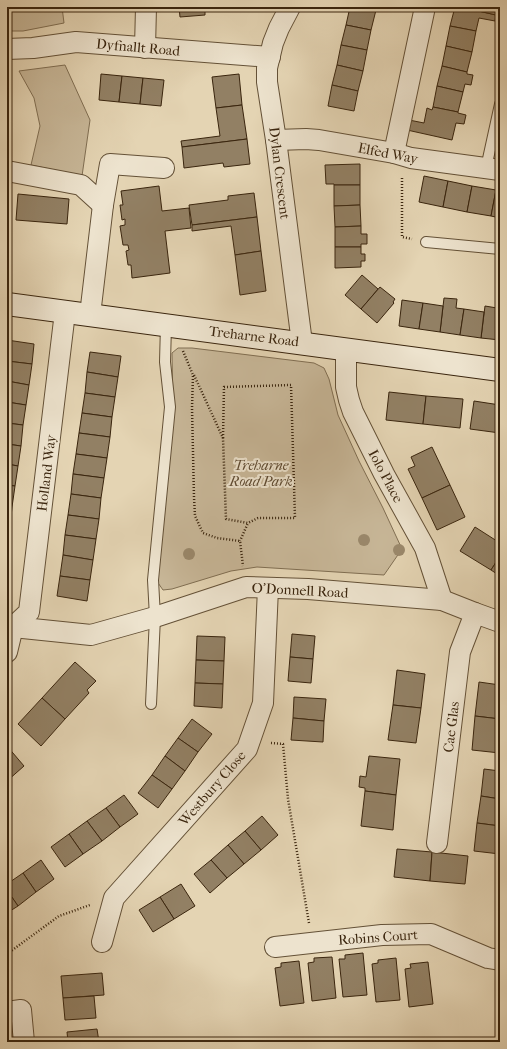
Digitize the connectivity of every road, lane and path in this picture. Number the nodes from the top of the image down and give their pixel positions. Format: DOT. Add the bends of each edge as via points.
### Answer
graph roads {
  1 [pos="146,7"];
  2 [pos="290,7"];
  3 [pos="425,7"];
  4 [pos="7,48"];
  5 [pos="145,48"];
  6 [pos="270,57"];
  7 [pos="500,104"];
  8 [pos="276,140"];
  9 [pos="394,153"];
  10 [pos="164,168"];
  11 [pos="493,169"];
  12 [pos="7,171"];
  13 [pos="103,205"];
  14 [pos="426,242"];
  15 [pos="500,249"];
  16 [pos="7,304"];
  17 [pos="65,312"];
  18 [pos="90,315"];
  19 [pos="175,326"];
  20 [pos="302,343"];
  21 [pos="346,349"];
  22 [pos="500,370"];
  23 [pos="193,375"];
  24 [pos="223,438"];
  25 [pos="248,523"];
  26 [pos="240,541"];
  27 [pos="246,587"];
  28 [pos="268,588"];
  29 [pos="442,600"];
  30 [pos="475,613"];
  31 [pos="156,617"];
  32 [pos="500,622"];
  33 [pos="10,626"];
  34 [pos="7,652"];
  35 [pos="151,704"];
  36 [pos="249,742"];
  37 [pos="437,843"];
  38 [pos="114,898"];
  39 [pos="102,942"];
  40 [pos="312,943"];
  41 [pos="275,948"];
  42 [pos="7,954"];
  43 [pos="500,960"];
  44 [pos="7,1012"];
  45 [pos="24,1042"];
  1 -- 5 [label="street"];
  2 -- 6 [label="street, Dylan Crescent" via="273,43"];
  3 -- 9 [label="street"];
  4 -- 5 [label="street, Dyfnallt Road" via="33,48 76,42"];
  5 -- 6 [label="street, Dyfnallt Road"];
  6 -- 8 [label="street, Dylan Crescent" via="268,82"];
  7 -- 11 [label="lane"];
  8 -- 9 [label="street, Elfed Way" via="319,140"];
  8 -- 20 [label="street, Dylan Crescent"];
  9 -- 11 [label="street, Elfed Way" via="411,158"];
  9 -- 14 [label="path" via="402,166 402,237"];
  10 -- 13 [label="street" via="110,164"];
  12 -- 13 [label="street" via="81,185"];
  13 -- 18 [label="street"];
  14 -- 15 [label="lane"];
  16 -- 17 [label="street, Treharne Road"];
  17 -- 18 [label="street, Treharne Road"];
  17 -- 33 [label="street, Holland Way" via="29,612"];
  18 -- 19 [label="street, Treharne Road"];
  19 -- 20 [label="street, Treharne Road"];
  19 -- 23 [label="path"];
  19 -- 31 [label="lane" via="165,362 170,407 153,580"];
  20 -- 21 [label="street, Treharne Road"];
  21 -- 22 [label="street, Treharne Road"];
  21 -- 29 [label="street, Iolo Place" via="348,400 384,474 425,548"];
  23 -- 24 [label="path"];
  23 -- 26 [label="path" via="195,516 203,533"];
  24 -- 25 [label="path" via="226,519"];
  24 -- 25 [label="path" via="224,387 291,385 295,518 258,518"];
  25 -- 26 [label="path"];
  26 -- 27 [label="path"];
  27 -- 28 [label="street, O'Donnell Road"];
  27 -- 31 [label="street, O'Donnell Road"];
  28 -- 29 [label="street, O'Donnell Road"];
  28 -- 36 [label="street, Westbury Close" via="263,703"];
  29 -- 30 [label="street, O'Donnell Road"];
  30 -- 32 [label="street, O'Donnell Road"];
  30 -- 37 [label="street, Cae Glas" via="460,652"];
  31 -- 33 [label="street, O'Donnell Road" via="91,635"];
  31 -- 35 [label="lane"];
  33 -- 34 [label="street"];
  36 -- 38 [label="street, Westbury Close" via="247,749"];
  36 -- 40 [label="path" via="283,744 288,799"];
  38 -- 39 [label="street, Westbury Close"];
  38 -- 42 [label="path" via="59,916"];
  40 -- 41 [label="street, Robins Court"];
  40 -- 43 [label="street, Robins Court" via="382,935 431,934 488,958"];
  44 -- 45 [label="street" via="21,1010"];
}
